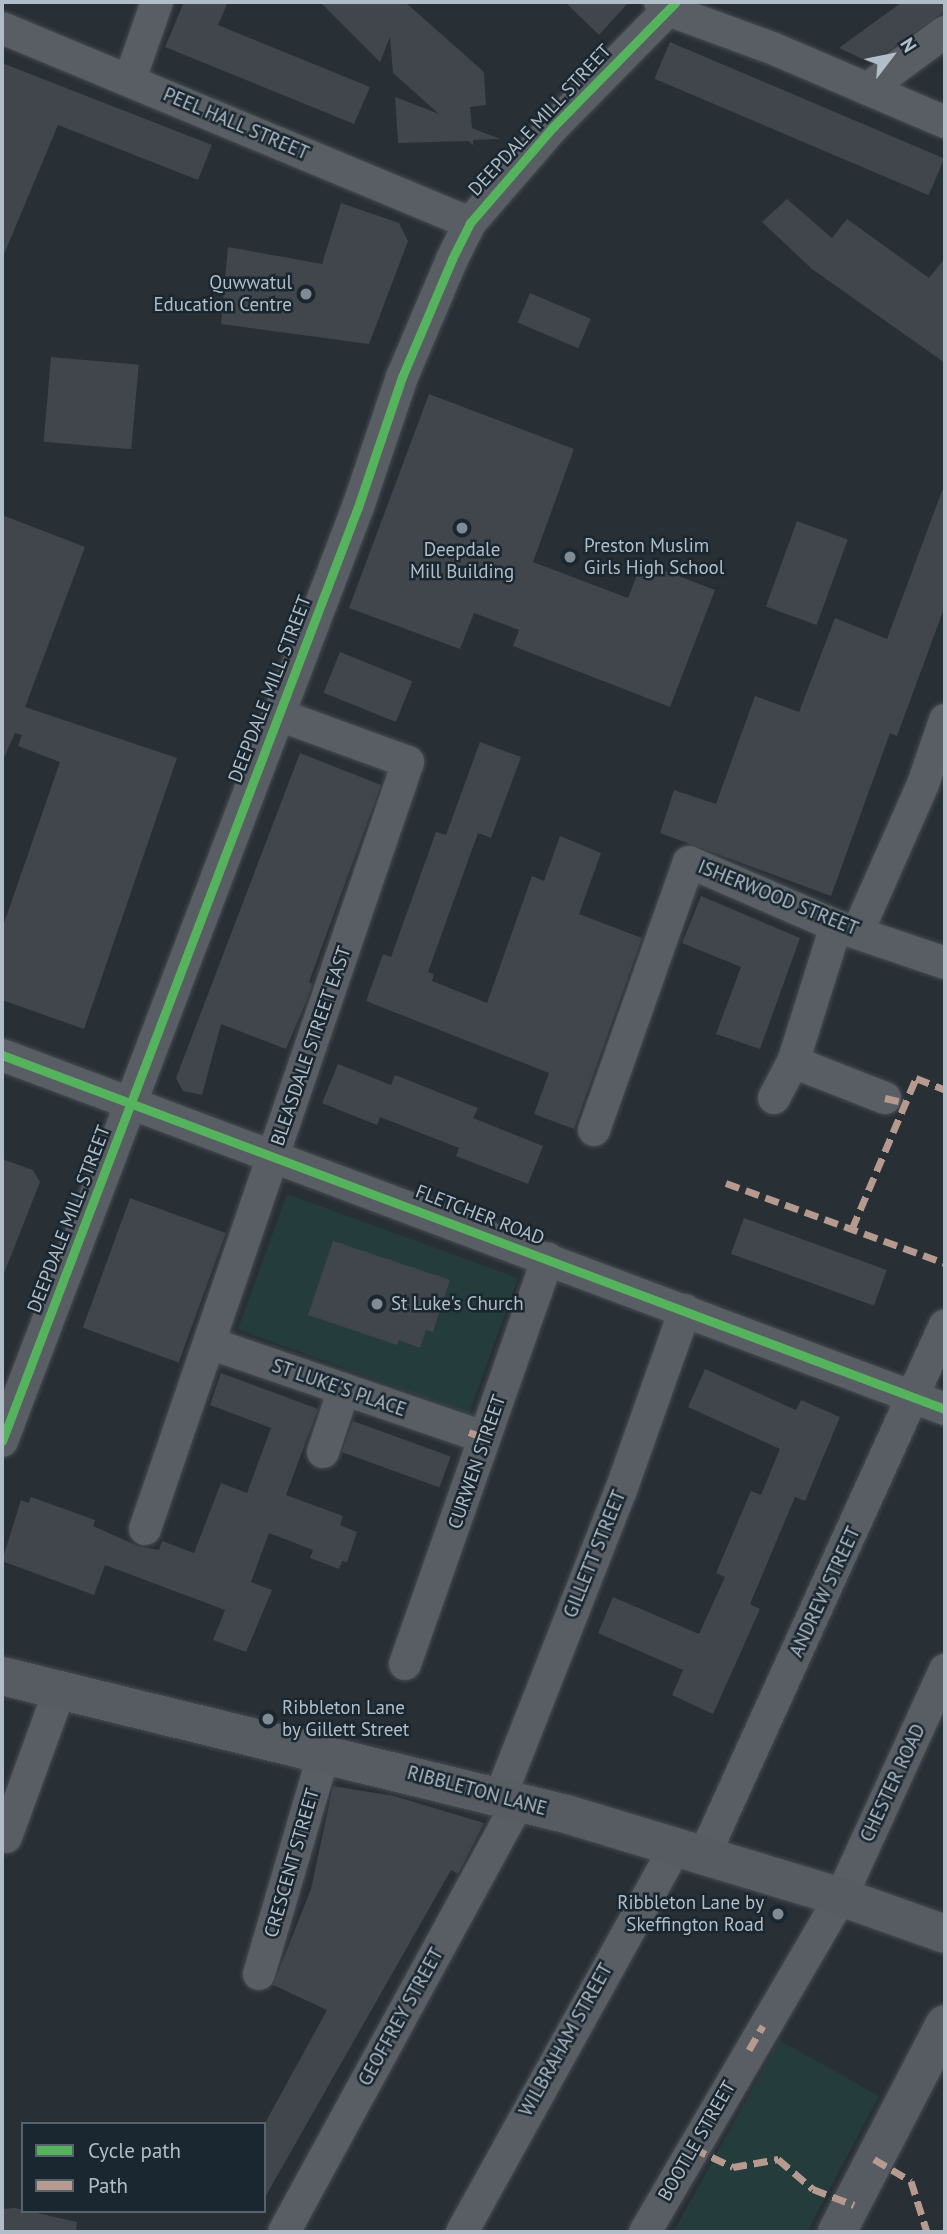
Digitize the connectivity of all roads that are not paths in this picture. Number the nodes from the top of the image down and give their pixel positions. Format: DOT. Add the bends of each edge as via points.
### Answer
graph roads {
  1 [pos="157,2"];
  2 [pos="668,4"];
  3 [pos="2,28"];
  4 [pos="945,32"];
  5 [pos="130,79"];
  6 [pos="867,89"];
  7 [pos="945,122"];
  8 [pos="470,223"];
  9 [pos="279,715"];
  10 [pos="945,720"];
  11 [pos="934,788"];
  12 [pos="847,928"];
  13 [pos="945,962"];
  14 [pos="2,1055"];
  15 [pos="793,1062"];
  16 [pos="774,1098"];
  17 [pos="885,1098"];
  18 [pos="133,1102"];
  19 [pos="594,1130"];
  20 [pos="273,1155"];
  21 [pos="548,1259"];
  22 [pos="685,1310"];
  23 [pos="945,1325"];
  24 [pos="209,1343"];
  25 [pos="344,1389"];
  26 [pos="915,1397"];
  27 [pos="945,1409"];
  28 [pos="469,1432"];
  29 [pos="2,1441"];
  30 [pos="323,1452"];
  31 [pos="145,1529"];
  32 [pos="405,1664"];
  33 [pos="945,1670"];
  34 [pos="2,1676"];
  35 [pos="59,1692"];
  36 [pos="324,1753"];
  37 [pos="509,1799"];
  38 [pos="6,1837"];
  39 [pos="688,1854"];
  40 [pos="841,1897"];
  41 [pos="945,1934"];
  42 [pos="259,1974"];
  43 [pos="945,2024"];
  44 [pos="284,2232"];
  45 [pos="462,2232"];
  46 [pos="645,2232"];
  47 [pos="837,2232"];
  1 -- 5 [label="street"];
  2 -- 6 [label="street"];
  2 -- 8 [label="street, DEEPDALE MILL STREET"];
  3 -- 5 [label="street, PEEL HALL STREET"];
  4 -- 6 [label="street"];
  5 -- 8 [label="street, PEEL HALL STREET"];
  6 -- 7 [label="street"];
  8 -- 9 [label="street, DEEPDALE MILL STREET" via="402,377"];
  9 -- 18 [label="street, DEEPDALE MILL STREET"];
  9 -- 20 [label="street, BLEASDALE STREET EAST" via="408,761"];
  10 -- 11 [label="street"];
  11 -- 12 [label="street"];
  12 -- 13 [label="street, ISHERWOOD STREET"];
  12 -- 15 [label="street"];
  12 -- 19 [label="street, ISHERWOOD STREET" via="689,862"];
  14 -- 18 [label="street, FLETCHER ROAD"];
  15 -- 16 [label="street"];
  15 -- 17 [label="street"];
  18 -- 20 [label="street, FLETCHER ROAD"];
  18 -- 29 [label="street, DEEPDALE MILL STREET"];
  20 -- 21 [label="street, FLETCHER ROAD"];
  20 -- 24 [label="street, BLEASDALE STREET EAST"];
  21 -- 22 [label="street, FLETCHER ROAD"];
  21 -- 32 [label="street, CURWEN STREET"];
  22 -- 26 [label="street, FLETCHER ROAD"];
  22 -- 37 [label="street, GILLETT STREET"];
  23 -- 26 [label="street, ANDREW STREET"];
  24 -- 25 [label="street, ST LUKE'S PLACE"];
  24 -- 31 [label="street, BLEASDALE STREET EAST"];
  25 -- 28 [label="street, ST LUKE'S PLACE"];
  25 -- 30 [label="street"];
  26 -- 27 [label="street, FLETCHER ROAD"];
  26 -- 39 [label="street, ANDREW STREET"];
  33 -- 40 [label="street, CHESTER ROAD"];
  34 -- 35 [label="main road, RIBBLETON LANE"];
  35 -- 36 [label="main road, RIBBLETON LANE"];
  35 -- 38 [label="street"];
  36 -- 37 [label="main road, RIBBLETON LANE"];
  36 -- 42 [label="street, CRESCENT STREET"];
  37 -- 39 [label="main road, RIBBLETON LANE"];
  37 -- 44 [label="street, GEOFFREY STREET"];
  39 -- 40 [label="main road, RIBBLETON LANE"];
  39 -- 45 [label="street, WILBRAHAM STREET"];
  40 -- 41 [label="main road, RIBBLETON LANE"];
  40 -- 46 [label="street, BOOTLE STREET"];
  43 -- 47 [label="main road"];
}
